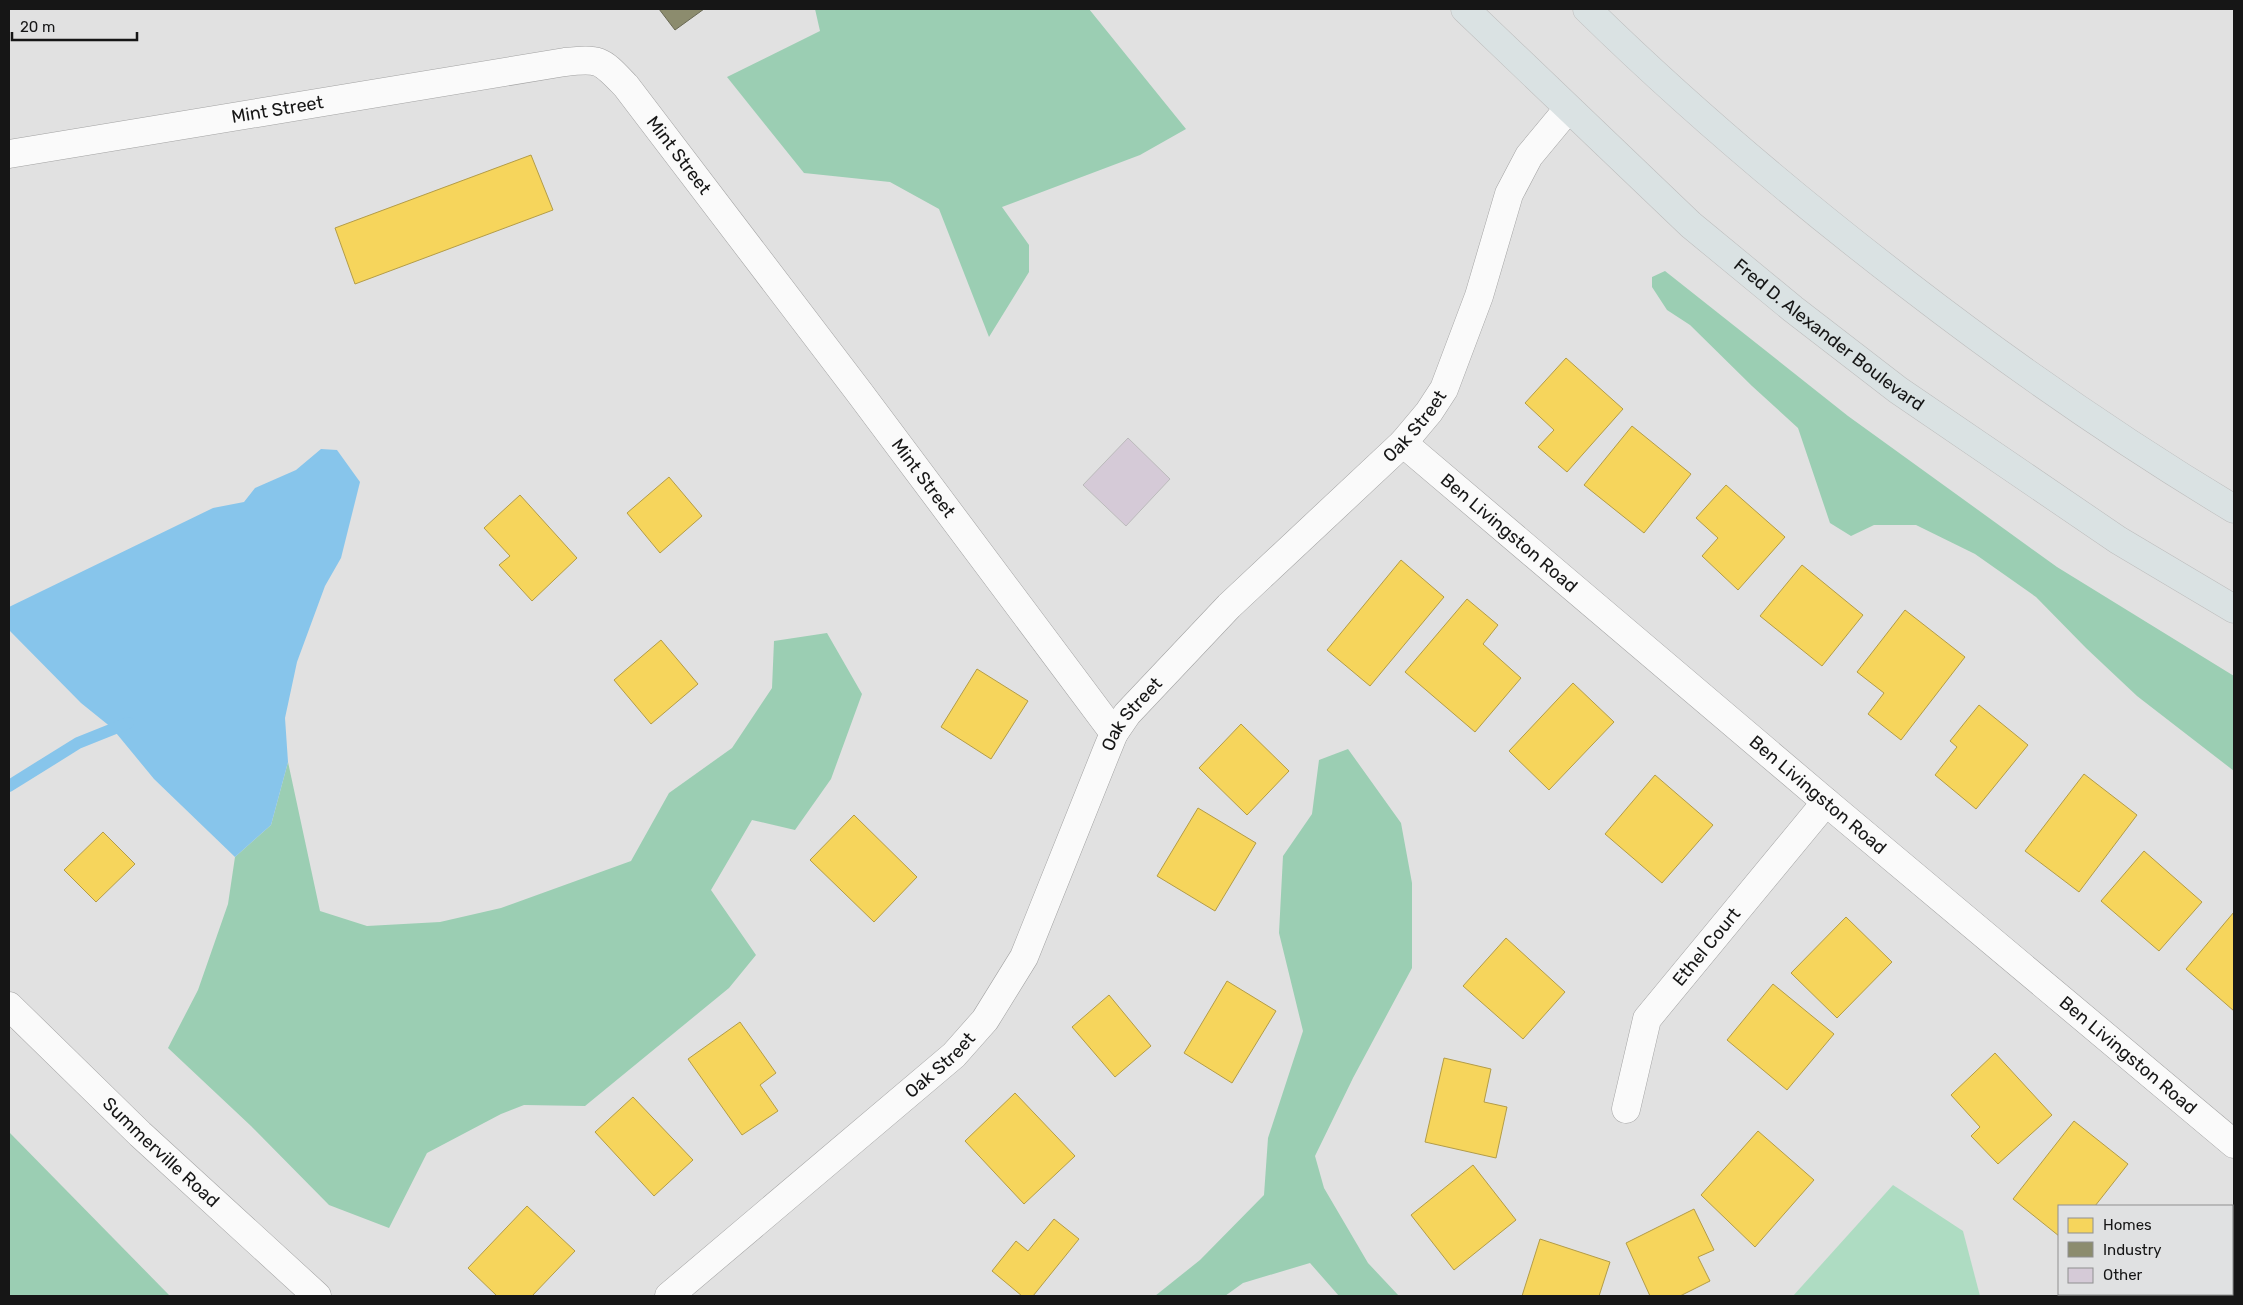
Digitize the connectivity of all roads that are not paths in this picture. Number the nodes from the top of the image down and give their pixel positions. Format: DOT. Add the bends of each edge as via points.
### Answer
graph roads {
  1 [pos="1465,9"];
  2 [pos="1587,9"];
  3 [pos="1568,109"];
  4 [pos="9,154"];
  5 [pos="1403,443"];
  6 [pos="2234,509"];
  7 [pos="2234,608"];
  8 [pos="1114,733"];
  9 [pos="1826,802"];
  10 [pos="9,1006"];
  11 [pos="1626,1109"];
  12 [pos="2234,1144"];
  13 [pos="317,1296"];
  14 [pos="669,1296"];
  1 -- 3 [label="main road, Fred D. Alexander Boulevard"];
  2 -- 6 [label="main road" via="1710,125 1874,260 2078,411"];
  3 -- 5 [label="street, Oak Street" via="1529,156 1509,194 1479,296 1444,389"];
  3 -- 7 [label="main road, Fred D. Alexander Boulevard" via="1690,225 1898,390 2118,540"];
  4 -- 8 [label="street, Mint Street" via="565,62 592,59 604,64 626,86"];
  5 -- 8 [label="street, Oak Street" via="1229,606 1142,696"];
  5 -- 9 [label="street, Ben Livingston Road"];
  8 -- 14 [label="street, Oak Street" via="1024,957 985,1020 954,1055"];
  9 -- 11 [label="street, Ethel Court" via="1646,1019"];
  9 -- 12 [label="street, Ben Livingston Road"];
  10 -- 13 [label="street, Summerville Road" via="140,1134"];
}
